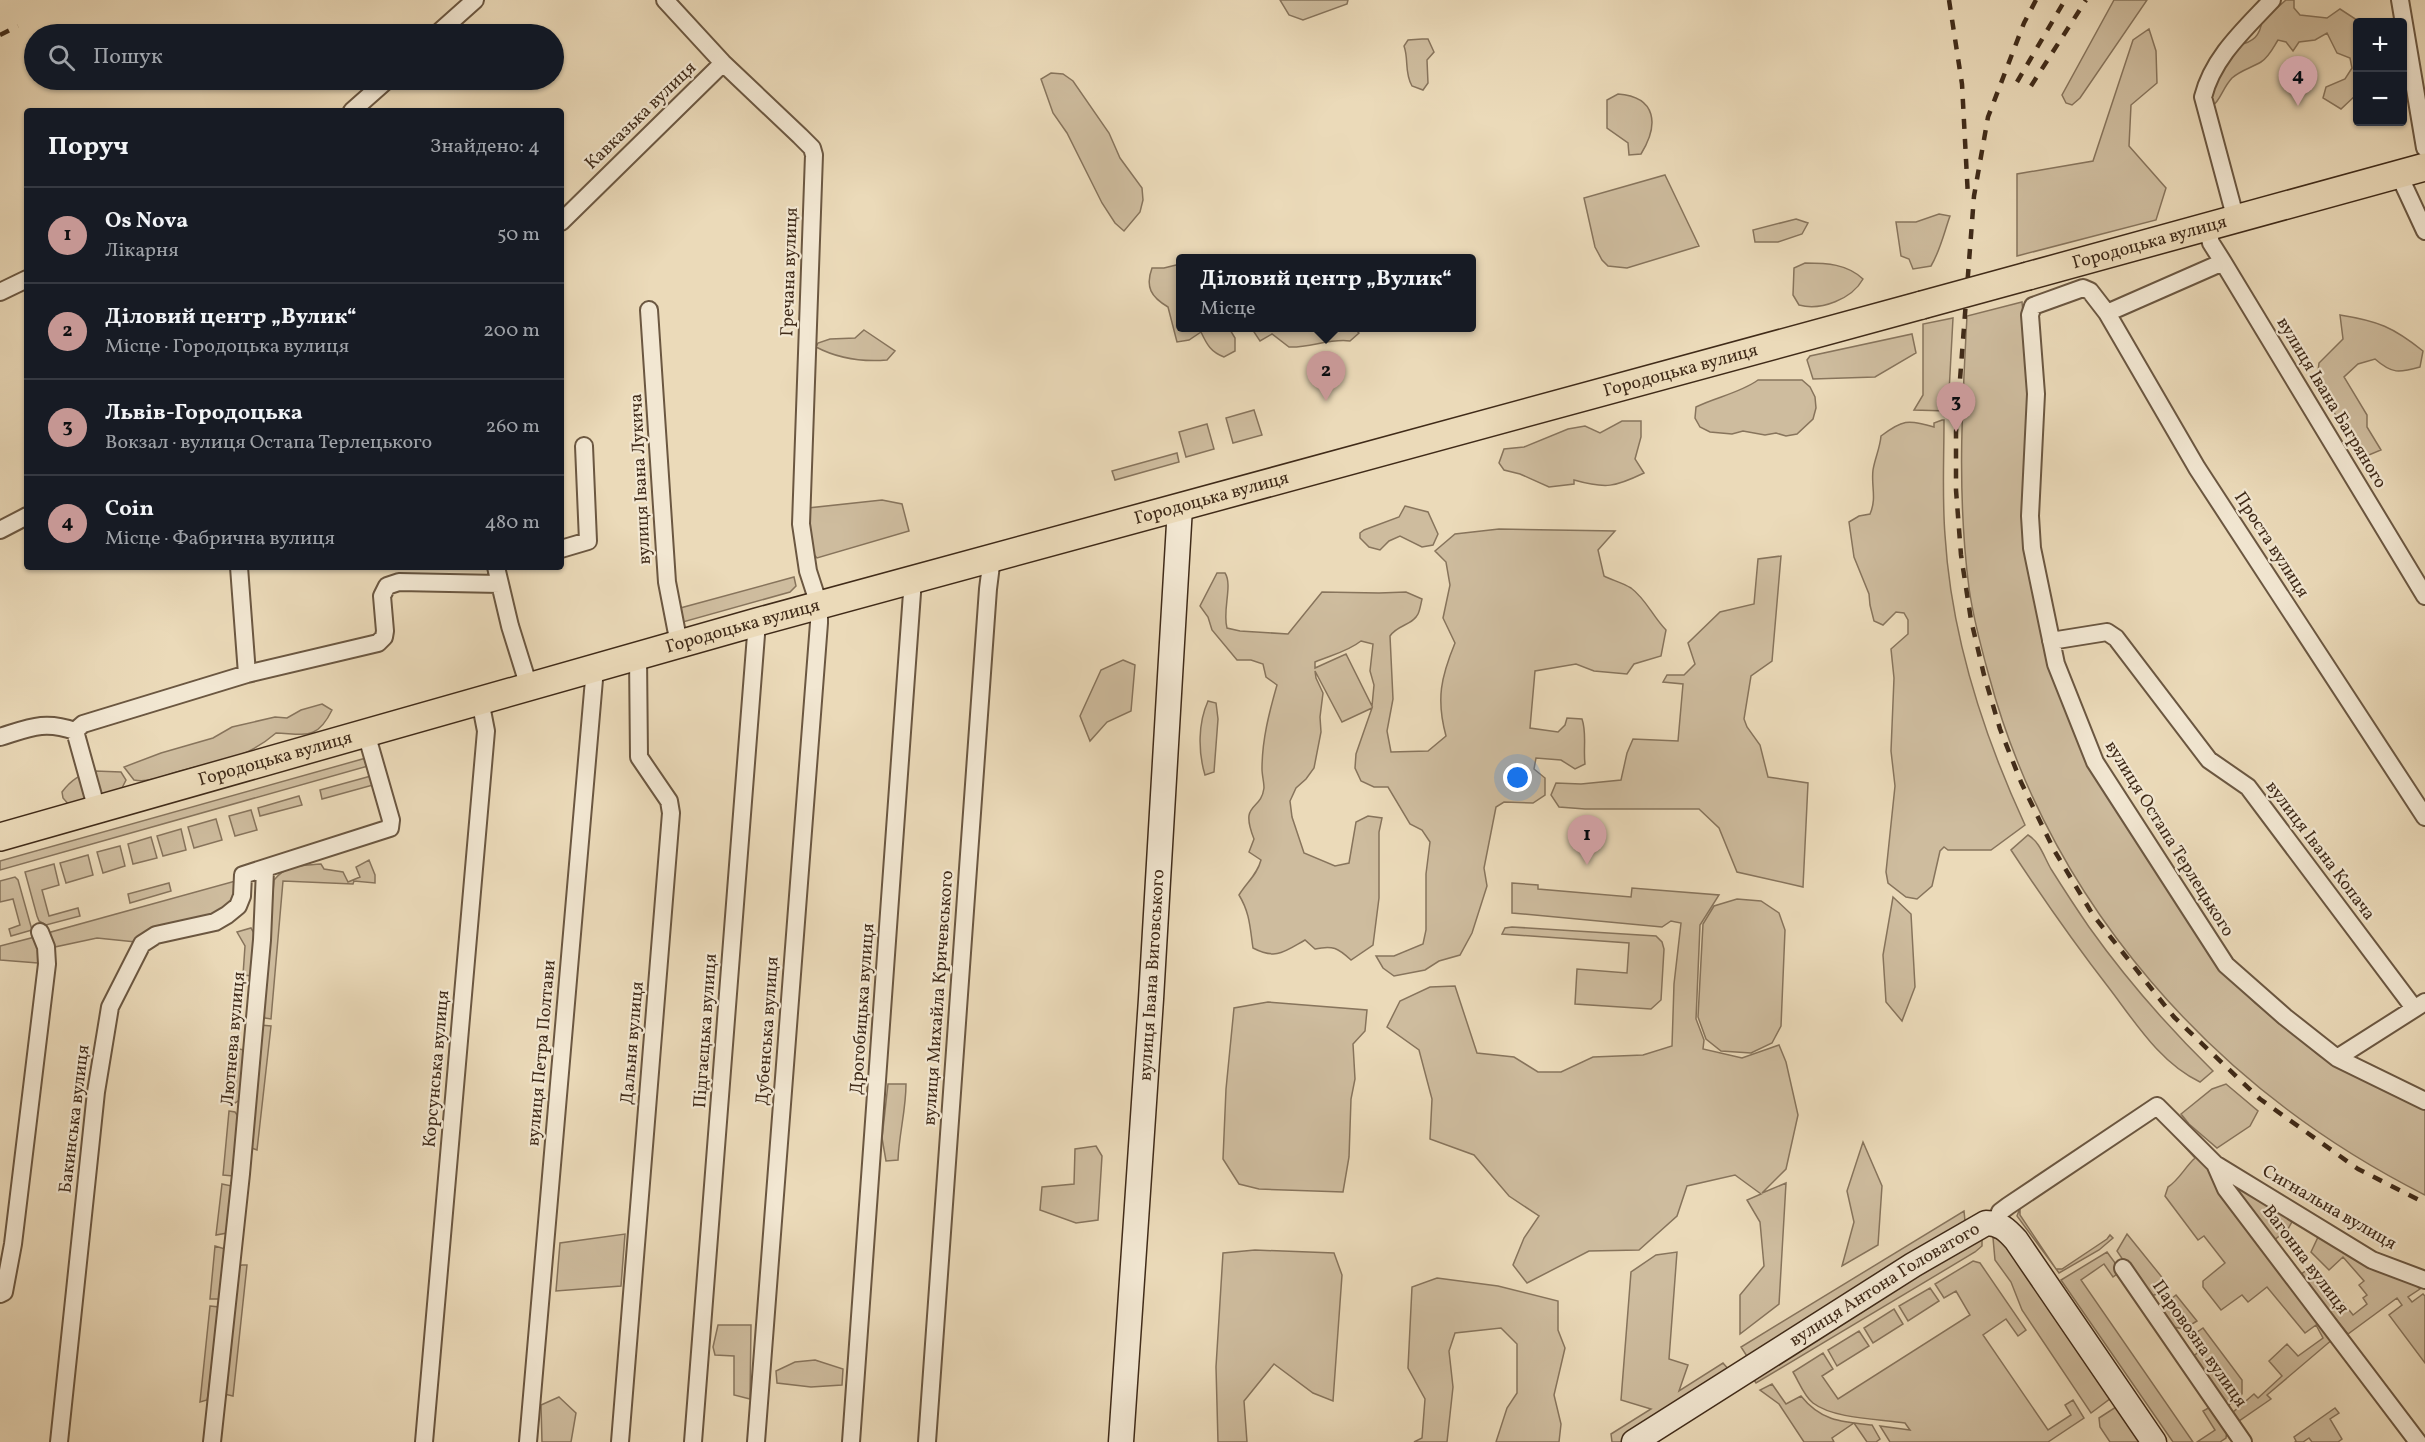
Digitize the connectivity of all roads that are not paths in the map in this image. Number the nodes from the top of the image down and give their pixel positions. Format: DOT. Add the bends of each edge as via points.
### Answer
graph roads {
  1 [pos="475,0"];
  2 [pos="664,0"];
  3 [pos="2272,0"];
  4 [pos="2400,0"];
  5 [pos="448,24"];
  6 [pos="723,63"];
  7 [pos="376,90"];
  8 [pos="355,108"];
  9 [pos="2425,148"];
  10 [pos="2425,167"];
  11 [pos="2399,175"];
  12 [pos="564,219"];
  13 [pos="2236,220"];
  14 [pos="2207,228"];
  15 [pos="2425,231"];
  16 [pos="2223,262"];
  17 [pos="24,280"];
  18 [pos="2090,291"];
  19 [pos="0,292"];
  20 [pos="649,310"];
  21 [pos="2107,313"];
  22 [pos="584,446"];
  23 [pos="1180,507"];
  24 [pos="24,518"];
  25 [pos="0,530"];
  26 [pos="564,548"];
  27 [pos="992,557"];
  28 [pos="239,570"];
  29 [pos="498,572"];
  30 [pos="913,579"];
  31 [pos="2425,596"];
  32 [pos="819,614"];
  33 [pos="757,622"];
  34 [pos="2051,641"];
  35 [pos="679,644"];
  36 [pos="638,656"];
  37 [pos="595,668"];
  38 [pos="247,674"];
  39 [pos="529,687"];
  40 [pos="480,700"];
  41 [pos="75,731"];
  42 [pos="366,733"];
  43 [pos="0,737"];
  44 [pos="97,810"];
  45 [pos="2425,817"];
  46 [pos="0,837"];
  47 [pos="265,870"];
  48 [pos="40,932"];
  49 [pos="2420,1005"];
  50 [pos="2337,1058"];
  51 [pos="2425,1101"];
  52 [pos="2157,1106"];
  53 [pos="2215,1164"];
  54 [pos="1996,1223"];
  55 [pos="2123,1269"];
  56 [pos="2425,1280"];
  57 [pos="0,1294"];
  58 [pos="59,1442"];
  59 [pos="212,1442"];
  60 [pos="424,1442"];
  61 [pos="528,1442"];
  62 [pos="620,1442"];
  63 [pos="693,1442"];
  64 [pos="756,1442"];
  65 [pos="851,1442"];
  66 [pos="927,1442"];
  67 [pos="1120,1442"];
  68 [pos="1634,1442"];
  69 [pos="2154,1442"];
  70 [pos="2243,1442"];
  71 [pos="2418,1442"];
  1 -- 5 [label="street"];
  2 -- 6 [label="street, Гречана вулиця"];
  3 -- 13 [label="street" via="2215,65 2203,98"];
  4 -- 9 [label="street"];
  6 -- 12 [label="street, Кавказька вулиця"];
  6 -- 32 [label="street, Гречана вулиця" via="812,148 814,155 801,524"];
  7 -- 8 [label="street"];
  10 -- 11 [label="main road, Городоцька вулиця"];
  11 -- 13 [label="main road, Городоцька вулиця"];
  11 -- 15 [label="street"];
  13 -- 14 [label="main road, Городоцька вулиця"];
  14 -- 16 [label="street, вулиця Івана Багряного"];
  14 -- 23 [label="main road, Городоцька вулиця, bridge"];
  16 -- 21 [label="street"];
  16 -- 31 [label="street, вулиця Івана Багряного"];
  17 -- 19 [label="street"];
  18 -- 21 [label="street, Проста вулиця"];
  18 -- 34 [label="street, вулиця Остапа Терлецького" via="2083,288 2033,306 2030,315 2036,394 2032,548"];
  20 -- 35 [label="street, вулиця Івана Лукича" via="667,582"];
  21 -- 45 [label="street, Проста вулиця" via="2197,468"];
  22 -- 26 [label="street" via="588,542"];
  23 -- 27 [label="main road, Городоцька вулиця"];
  23 -- 67 [label="main road, вулиця Івана Виговського"];
  24 -- 25 [label="street"];
  27 -- 30 [label="main road, Городоцька вулиця"];
  27 -- 66 [label="street, вулиця Михайла Кричевського"];
  28 -- 38 [label="street"];
  29 -- 38 [label="street" via="387,586 382,596 385,632 378,643"];
  29 -- 39 [label="street"];
  30 -- 32 [label="main road, Городоцька вулиця"];
  30 -- 65 [label="street, Дрогобицька вулиця"];
  32 -- 33 [label="main road, Городоцька вулиця"];
  32 -- 64 [label="street, Дубенська вулиця"];
  33 -- 35 [label="main road, Городоцька вулиця"];
  33 -- 63 [label="street, Підгаєцька вулиця"];
  34 -- 49 [label="street, вулиця Івана Копача" via="2107,632 2115,638 2209,760 2248,787"];
  34 -- 50 [label="street, вулиця Остапа Терлецького" via="2094,762 2226,965"];
  35 -- 36 [label="main road, Городоцька вулиця"];
  36 -- 37 [label="main road, Городоцька вулиця"];
  36 -- 62 [label="street, Дальня вулиця" via="639,757 669,801 671,813"];
  37 -- 39 [label="main road, Городоцька вулиця"];
  37 -- 61 [label="street, вулиця Петра Полтави"];
  38 -- 41 [label="street" via="83,724"];
  39 -- 40 [label="main road, Городоцька вулиця"];
  40 -- 42 [label="main road, Городоцька вулиця"];
  40 -- 60 [label="street, Корсунська вулиця" via="486,731"];
  41 -- 43 [label="street" via="46,724"];
  41 -- 44 [label="street"];
  42 -- 44 [label="main road, Городоцька вулиця"];
  42 -- 47 [label="street" via="390,828"];
  44 -- 46 [label="main road, Городоцька вулиця"];
  47 -- 58 [label="street, Бакинська вулиця" via="243,876 238,906 227,915 215,922 156,935 142,944 110,1007 96,1092"];
  47 -- 59 [label="street, Лютнева вулиця" via="241,1174"];
  48 -- 57 [label="street" via="47,964 13,1244 4,1292"];
  49 -- 50 [label="street"];
  50 -- 51 [label="street, вулиця Остапа Терлецького"];
  52 -- 53 [label="street, Вагонна вулиця"];
  52 -- 54 [label="street, вулиця Антона Головатого" via="2008,1206 2000,1212"];
  53 -- 56 [label="street, Сигнальна вулиця" via="2372,1260"];
  53 -- 71 [label="street, Вагонна вулиця" via="2226,1189"];
  54 -- 68 [label="main road, вулиця Антона Головатого" via="1986,1223 1913,1265"];
  54 -- 69 [label="main road" via="2023,1249"];
  55 -- 70 [label="street, Паровозна вулиця"];
}
